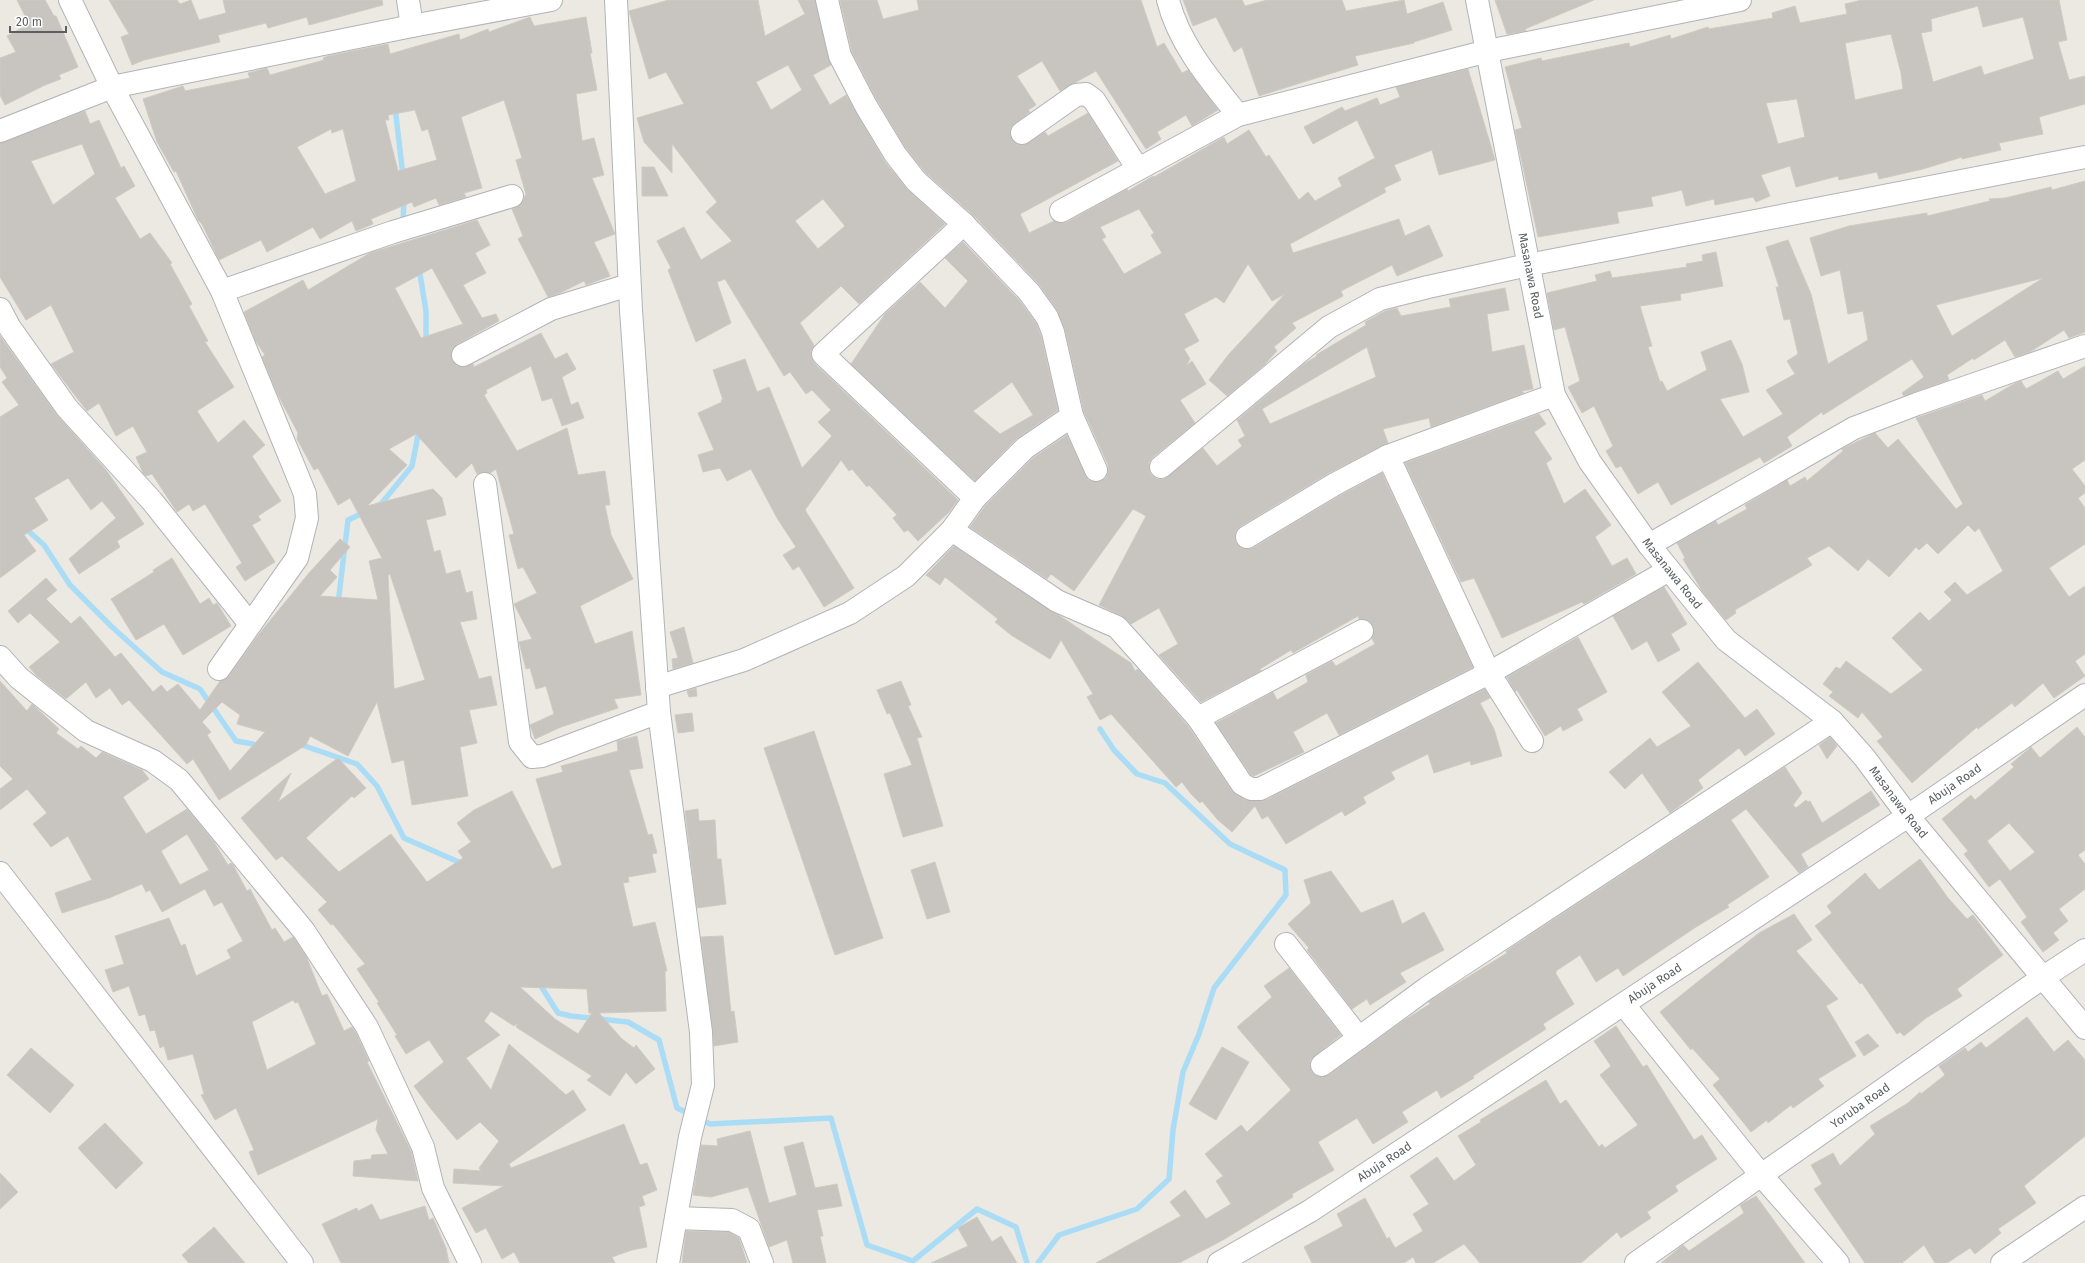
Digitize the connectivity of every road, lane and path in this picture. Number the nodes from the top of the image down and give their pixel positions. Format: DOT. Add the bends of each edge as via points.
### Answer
graph roads {
  1 [pos="70,0"];
  2 [pos="408,0"];
  3 [pos="551,0"];
  4 [pos="616,0"];
  5 [pos="827,0"];
  6 [pos="1168,0"];
  7 [pos="1477,0"];
  8 [pos="1740,0"];
  9 [pos="412,26"];
  10 [pos="1488,51"];
  11 [pos="112,87"];
  12 [pos="1238,115"];
  13 [pos="0,131"];
  14 [pos="1022,133"];
  15 [pos="2085,157"];
  16 [pos="1138,169"];
  17 [pos="512,196"];
  18 [pos="1061,211"];
  19 [pos="964,224"];
  20 [pos="1528,265"];
  21 [pos="629,285"];
  22 [pos="222,292"];
  23 [pos="0,310"];
  24 [pos="2085,346"];
  25 [pos="463,355"];
  26 [pos="1554,395"];
  27 [pos="1072,416"];
  28 [pos="1388,456"];
  29 [pos="1161,467"];
  30 [pos="1096,470"];
  31 [pos="484,484"];
  32 [pos="975,498"];
  33 [pos="952,530"];
  34 [pos="1247,537"];
  35 [pos="1649,545"];
  36 [pos="1669,570"];
  37 [pos="250,624"];
  38 [pos="1362,631"];
  39 [pos="0,657"];
  40 [pos="220,669"];
  41 [pos="1489,674"];
  42 [pos="657,687"];
  43 [pos="2085,695"];
  44 [pos="659,712"];
  45 [pos="1198,718"];
  46 [pos="1832,721"];
  47 [pos="1532,741"];
  48 [pos="1908,816"];
  49 [pos="0,873"];
  50 [pos="1286,944"];
  51 [pos="2085,950"];
  52 [pos="2042,978"];
  53 [pos="1624,1005"];
  54 [pos="2085,1028"];
  55 [pos="1359,1038"];
  56 [pos="1322,1065"];
  57 [pos="1762,1176"];
  58 [pos="2085,1207"];
  59 [pos="676,1218"];
  60 [pos="302,1263"];
  61 [pos="470,1263"];
  62 [pos="668,1263"];
  63 [pos="762,1263"];
  64 [pos="1219,1263"];
  65 [pos="1636,1263"];
  66 [pos="1838,1263"];
  67 [pos="2002,1263"];
  1 -- 11 [label="street"];
  2 -- 9 [label="street"];
  3 -- 9 [label="street"];
  4 -- 21 [label="street"];
  5 -- 19 [label="street" via="840,56 888,142 916,181"];
  6 -- 12 [label="street" via="1183,36 1201,68"];
  7 -- 10 [label="street, Masanawa Road"];
  8 -- 10 [label="street"];
  9 -- 11 [label="street"];
  10 -- 12 [label="street"];
  10 -- 20 [label="street, Masanawa Road"];
  11 -- 13 [label="street"];
  11 -- 22 [label="street"];
  12 -- 16 [label="street"];
  14 -- 16 [label="street" via="1076,95 1086,94 1094,100"];
  15 -- 20 [label="street"];
  16 -- 18 [label="street"];
  17 -- 22 [label="street" via="403,229"];
  19 -- 27 [label="street" via="1029,292 1047,317 1053,332"];
  19 -- 32 [label="street" via="823,354"];
  20 -- 26 [label="street, Masanawa Road"];
  20 -- 29 [label="street" via="1380,300 1335,323"];
  21 -- 25 [label="street" via="551,309"];
  21 -- 42 [label="street"];
  22 -- 37 [label="street" via="305,494 307,518 297,558"];
  23 -- 37 [label="street" via="67,408 152,501"];
  24 -- 35 [label="street" via="1854,428"];
  26 -- 28 [label="street"];
  26 -- 35 [label="street, Masanawa Road" via="1590,462"];
  27 -- 30 [label="street"];
  27 -- 32 [label="street" via="1025,448"];
  28 -- 34 [label="street" via="1335,484"];
  28 -- 41 [label="street"];
  31 -- 44 [label="street" via="520,742 532,757 542,756"];
  32 -- 33 [label="street"];
  33 -- 42 [label="street" via="906,576 850,613 744,660"];
  33 -- 45 [label="street" via="1057,601 1117,627"];
  35 -- 36 [label="street, Masanawa Road"];
  36 -- 41 [label="street"];
  36 -- 46 [label="street, Masanawa Road" via="1722,634"];
  37 -- 40 [label="street"];
  38 -- 45 [label="street"];
  39 -- 61 [label="street" via="19,678 86,731 153,761 179,780 304,931 367,1027 423,1147 433,1188"];
  41 -- 45 [label="street" via="1260,789 1252,789 1242,784"];
  41 -- 47 [label="street"];
  42 -- 44 [label="street"];
  43 -- 48 [label="street, Abuja Road"];
  44 -- 59 [label="street" via="701,1032 703,1085"];
  46 -- 48 [label="street, Masanawa Road" via="1864,757"];
  46 -- 55 [label="street" via="1427,988"];
  48 -- 52 [label="street, Masanawa Road"];
  48 -- 53 [label="street, Abuja Road"];
  49 -- 60 [label="street"];
  50 -- 55 [label="street"];
  51 -- 52 [label="street, Yoruba Road"];
  52 -- 54 [label="street, Masanawa Road"];
  52 -- 57 [label="street, Yoruba Road"];
  53 -- 57 [label="street"];
  53 -- 64 [label="street, Abuja Road" via="1310,1211"];
  55 -- 56 [label="street"];
  57 -- 65 [label="street, Yoruba Road"];
  57 -- 66 [label="street"];
  58 -- 67 [label="street"];
  59 -- 62 [label="street"];
  59 -- 63 [label="street" via="732,1220 749,1229"];
}
